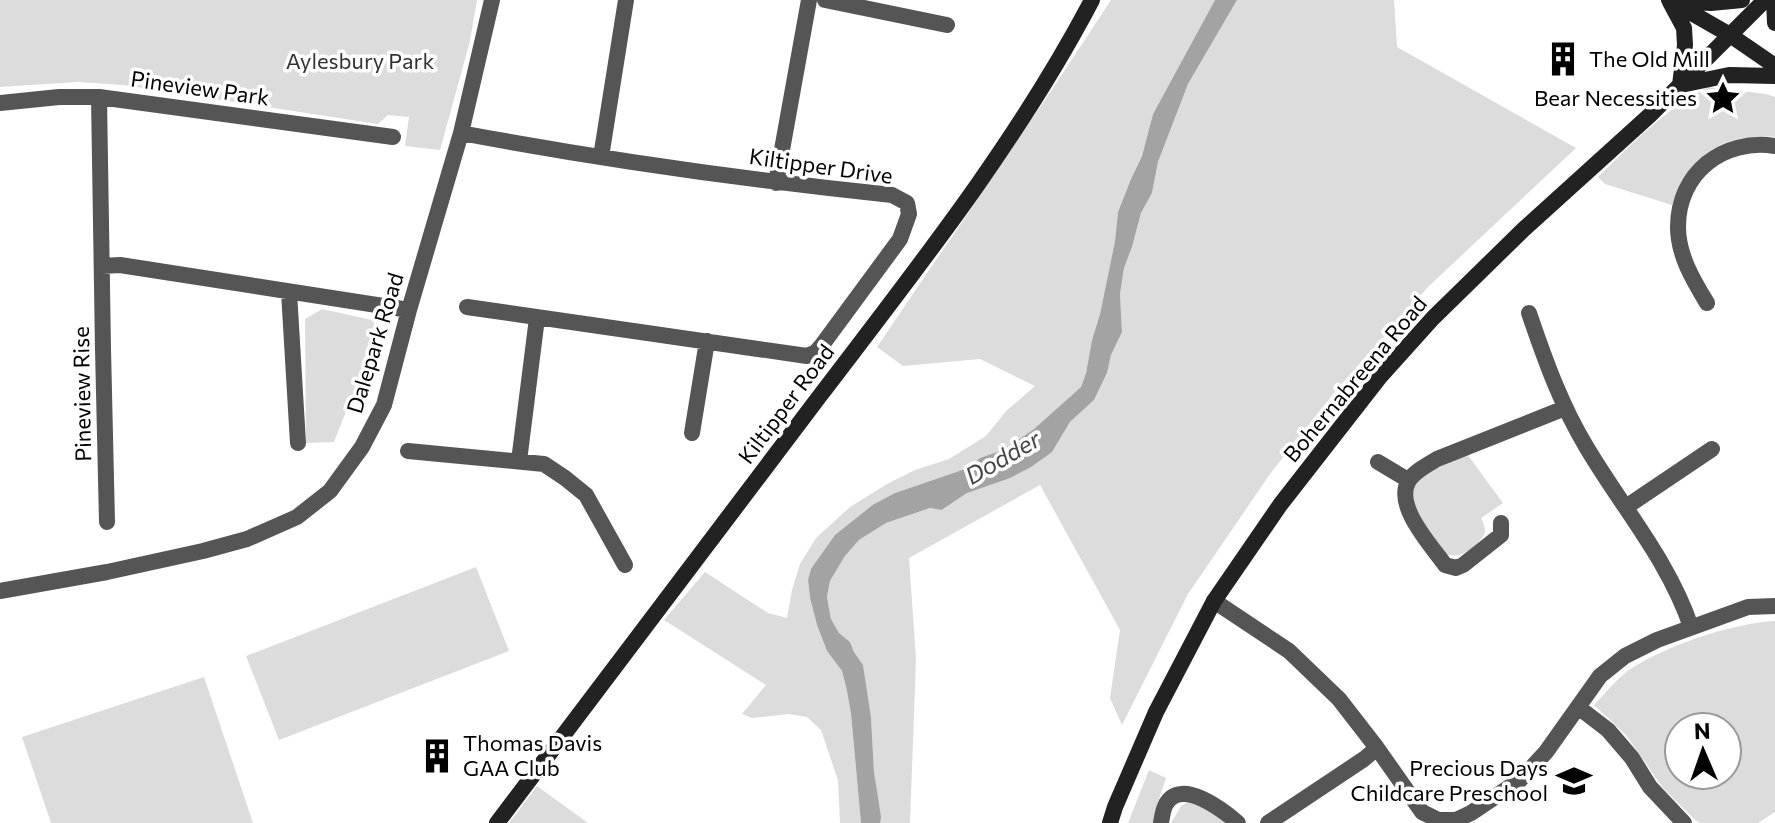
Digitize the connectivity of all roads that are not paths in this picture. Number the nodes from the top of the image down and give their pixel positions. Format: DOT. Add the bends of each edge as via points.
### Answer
graph roads {
  1 [pos="492,0"];
  2 [pos="626,0"];
  3 [pos="809,0"];
  4 [pos="825,0"];
  5 [pos="1092,0"];
  6 [pos="1669,0"];
  7 [pos="1742,0"];
  8 [pos="1765,0"];
  9 [pos="1774,0"];
  10 [pos="1775,23"];
  11 [pos="947,25"];
  12 [pos="1730,35"];
  13 [pos="1775,66"];
  14 [pos="1775,76"];
  15 [pos="1680,85"];
  16 [pos="99,97"];
  17 [pos="0,103"];
  18 [pos="461,133"];
  19 [pos="393,137"];
  20 [pos="1775,146"];
  21 [pos="601,157"];
  22 [pos="776,183"];
  23 [pos="102,266"];
  24 [pos="289,292"];
  25 [pos="1707,303"];
  26 [pos="467,307"];
  27 [pos="409,310"];
  28 [pos="1529,313"];
  29 [pos="537,318"];
  30 [pos="707,341"];
  31 [pos="1565,408"];
  32 [pos="692,433"];
  33 [pos="298,443"];
  34 [pos="1712,449"];
  35 [pos="408,451"];
  36 [pos="519,461"];
  37 [pos="1378,462"];
  38 [pos="1408,480"];
  39 [pos="1626,507"];
  40 [pos="107,522"];
  41 [pos="1501,523"];
  42 [pos="625,565"];
  43 [pos="0,591"];
  44 [pos="1214,601"];
  45 [pos="1775,606"];
  46 [pos="1691,627"];
  47 [pos="1578,707"];
  48 [pos="1377,748"];
  49 [pos="497,823"];
  50 [pos="1110,823"];
  51 [pos="1161,823"];
  52 [pos="1238,823"];
  53 [pos="1268,823"];
  54 [pos="1684,823"];
  1 -- 18 [label="street, Dalepark Road"];
  2 -- 21 [label="street"];
  3 -- 22 [label="street"];
  4 -- 11 [label="street"];
  5 -- 49 [label="main road, Kiltipper Road" via="1001,151 903,287"];
  6 -- 7 [label="main road"];
  6 -- 12 [label="main road"];
  6 -- 15 [label="main road" via="1684,28"];
  8 -- 12 [label="main road, Bohernabreena Road"];
  9 -- 10 [label="main road"];
  12 -- 13 [label="main road"];
  12 -- 15 [label="main road, Bohernabreena Road"];
  14 -- 15 [label="main road" via="1729,75"];
  15 -- 44 [label="main road, Bohernabreena Road" via="1433,318 1312,462"];
  16 -- 17 [label="street, Pineview Park"];
  16 -- 19 [label="street, Pineview Park"];
  16 -- 23 [label="street, Pineview Rise"];
  18 -- 21 [label="street, Kiltipper Drive"];
  18 -- 27 [label="street, Dalepark Road"];
  20 -- 25 [label="street" via="1743,145 1720,154 1702,168 1681,202 1681,251"];
  21 -- 22 [label="street, Kiltipper Drive"];
  22 -- 30 [label="street, Kiltipper Drive" via="892,195 907,203 909,214 900,239 816,352 807,356"];
  23 -- 24 [label="street"];
  23 -- 40 [label="street, Pineview Rise"];
  24 -- 27 [label="street"];
  24 -- 33 [label="street"];
  26 -- 29 [label="street, Kiltipper Drive"];
  27 -- 43 [label="street, Dalepark Road" via="384,405 373,426 330,491 297,517 203,551"];
  28 -- 31 [label="street"];
  29 -- 30 [label="street, Kiltipper Drive"];
  29 -- 36 [label="street"];
  30 -- 32 [label="street"];
  31 -- 38 [label="street" via="1437,459"];
  31 -- 39 [label="street"];
  34 -- 39 [label="street"];
  35 -- 36 [label="street"];
  36 -- 42 [label="street" via="544,464 586,495"];
  37 -- 38 [label="street"];
  38 -- 41 [label="street" via="1407,510 1445,565 1463,565 1501,535"];
  39 -- 46 [label="street" via="1677,591"];
  44 -- 48 [label="street" via="1289,651 1339,699"];
  44 -- 50 [label="main road, Bohernabreena Road" via="1156,712"];
  45 -- 46 [label="street" via="1748,607"];
  46 -- 47 [label="street" via="1625,656 1600,676"];
  47 -- 48 [label="street" via="1520,780 1456,820 1438,820 1422,812"];
  47 -- 54 [label="street" via="1608,730"];
  48 -- 53 [label="street"];
  51 -- 52 [label="street" via="1166,804 1183,794 1200,797"];
}
